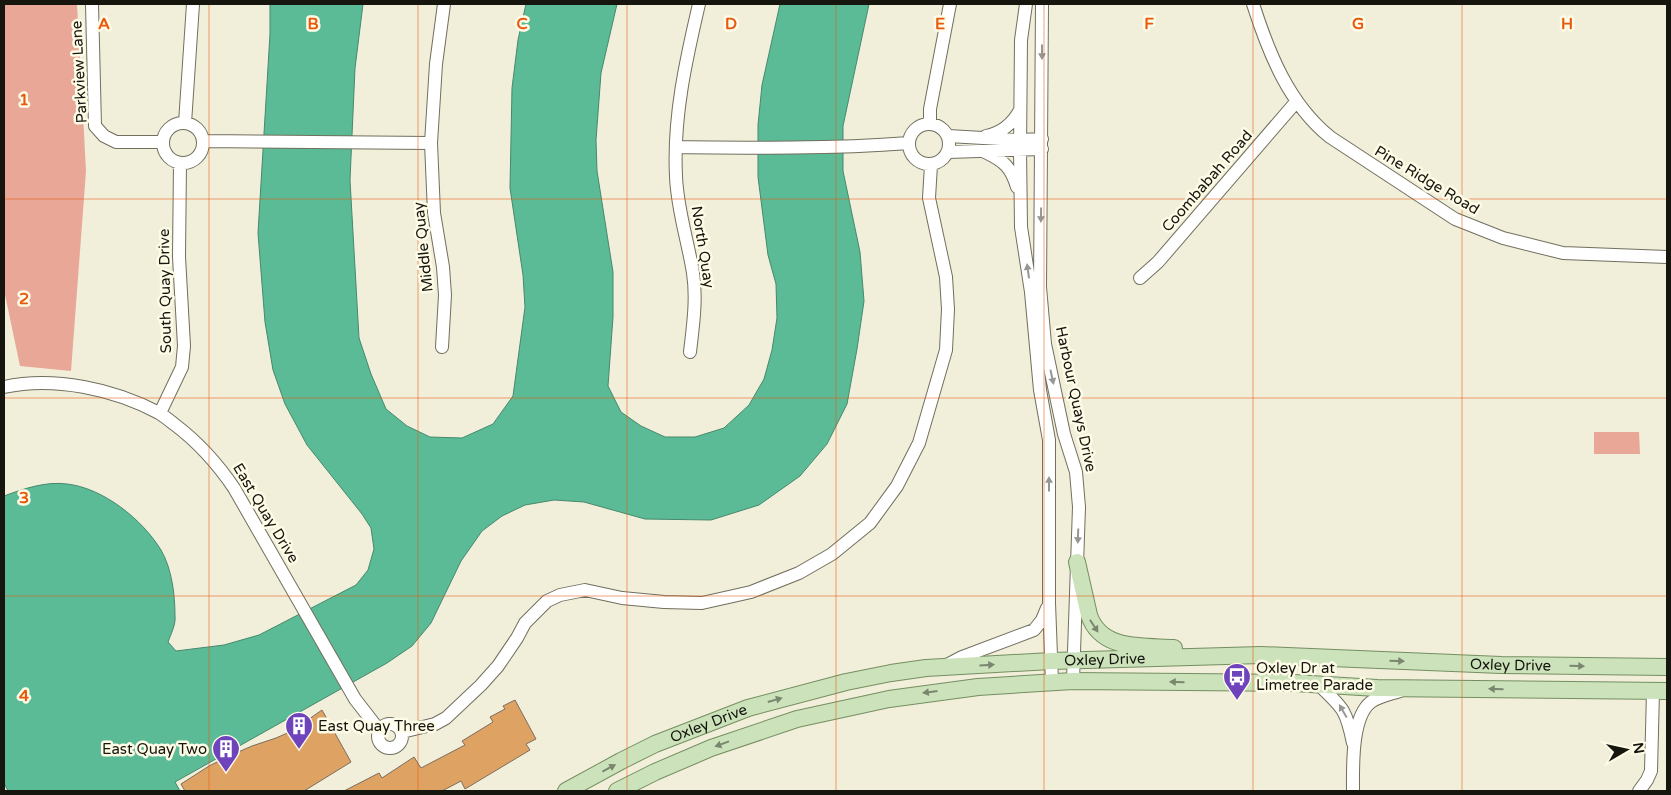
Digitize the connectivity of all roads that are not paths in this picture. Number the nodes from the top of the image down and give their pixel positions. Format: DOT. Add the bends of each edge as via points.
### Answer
graph roads {
  1 [pos="92,4"];
  2 [pos="193,4"];
  3 [pos="444,4"];
  4 [pos="699,4"];
  5 [pos="950,4"];
  6 [pos="1026,4"];
  7 [pos="1042,4"];
  8 [pos="1253,4"];
  9 [pos="1296,102"];
  10 [pos="1020,110"];
  11 [pos="185,123"];
  12 [pos="930,124"];
  13 [pos="948,136"];
  14 [pos="977,138"];
  15 [pos="203,141"];
  16 [pos="162,142"];
  17 [pos="431,143"];
  18 [pos="909,143"];
  19 [pos="1042,144"];
  20 [pos="1020,145"];
  21 [pos="676,147"];
  22 [pos="983,151"];
  23 [pos="948,152"];
  24 [pos="180,163"];
  25 [pos="930,165"];
  26 [pos="1020,197"];
  27 [pos="1667,256"];
  28 [pos="1140,278"];
  29 [pos="442,347"];
  30 [pos="690,352"];
  31 [pos="4,388"];
  32 [pos="160,413"];
  33 [pos="1077,562"];
  34 [pos="1049,603"];
  35 [pos="1260,655"];
  36 [pos="1074,660"];
  37 [pos="1051,661"];
  38 [pos="1500,665"];
  39 [pos="1667,666"];
  40 [pos="943,667"];
  41 [pos="1074,681"];
  42 [pos="1052,682"];
  43 [pos="1318,684"];
  44 [pos="1409,688"];
  45 [pos="1634,691"];
  46 [pos="1660,691"];
  47 [pos="379,730"];
  48 [pos="402,732"];
  49 [pos="1354,746"];
  50 [pos="566,791"];
  51 [pos="617,791"];
  52 [pos="1353,791"];
  53 [pos="1639,791"];
  1 -- 16 [label="street, Parkview Lane" via="95,126 116,142"];
  2 -- 11 [label="street"];
  3 -- 17 [label="street, Middle Quay"];
  4 -- 21 [label="street, North Quay" via="680,88"];
  5 -- 12 [label="street"];
  6 -- 10 [label="street, Harbour Quays Drive"];
  7 -- 19 [label="street, Harbour Quays Drive, one-way"];
  8 -- 9 [label="street, Pine Ridge Road" via="1279,72"];
  9 -- 27 [label="street, Pine Ridge Road" via="1330,137 1455,219 1482,231 1524,245 1563,253"];
  9 -- 28 [label="street, Coombabah Road" via="1158,262"];
  10 -- 14 [label="street" via="1000,131"];
  10 -- 20 [label="street, Harbour Quays Drive"];
  11 -- 15 [label="street" via="196,128"];
  11 -- 16 [label="street" via="170,127"];
  12 -- 13 [label="street" via="941,128"];
  12 -- 18 [label="street" via="916,129"];
  13 -- 14 [label="street"];
  13 -- 23 [label="street"];
  14 -- 20 [label="street"];
  15 -- 17 [label="street"];
  15 -- 24 [label="street" via="193,161"];
  16 -- 24 [label="street" via="166,156"];
  17 -- 29 [label="street, Middle Quay" via="434,213 445,295"];
  18 -- 21 [label="street" via="859,147"];
  18 -- 25 [label="street" via="912,156"];
  19 -- 20 [label="street"];
  19 -- 33 [label="street, Harbour Quays Drive, one-way" via="1040,287 1045,344 1064,434 1076,472 1079,508"];
  20 -- 22 [label="street"];
  20 -- 26 [label="street, Harbour Quays Drive"];
  21 -- 30 [label="street, North Quay" via="676,176 696,302"];
  22 -- 23 [label="street"];
  22 -- 26 [label="street" via="1008,167"];
  23 -- 25 [label="street" via="939,162"];
  24 -- 32 [label="street, South Quay Drive" via="179,257 184,346 182,368"];
  25 -- 48 [label="street" via="929,198 946,276 946,350 919,443 897,486 870,523 832,554 799,573 751,592 702,603 622,598 585,590 560,596 547,602 525,623 498,666 446,718"];
  34 -- 26 [label="street, Harbour Quays Drive, one-way" via="1048,440"];
  31 -- 32 [label="street, East Quay Drive" via="49,382 81,386"];
  32 -- 47 [label="street, East Quay Drive" via="192,437 218,464 355,699"];
  33 -- 35 [label="main road, one-way" via="1091,622 1107,639 1123,644"];
  33 -- 36 [label="street, Harbour Quays Drive"];
  34 -- 37 [label="street, Harbour Quays Drive"];
  34 -- 40 [label="street" via="1034,630"];
  35 -- 36 [label="main road, Oxley Drive"];
  35 -- 38 [label="main road, Oxley Drive, one-way"];
  36 -- 37 [label="main road, Oxley Drive"];
  36 -- 41 [label="street, Harbour Quays Drive"];
  40 -- 37 [label="main road, Oxley Drive, one-way"];
  37 -- 42 [label="street, Harbour Quays Drive"];
  38 -- 39 [label="main road, Oxley Drive, one-way"];
  38 -- 45 [label="main road" via="1503,675 1513,678 1612,681"];
  50 -- 40 [label="main road, Oxley Drive, one-way" via="655,744 748,708 891,672"];
  41 -- 42 [label="main road, Oxley Drive"];
  43 -- 41 [label="main road, Oxley Drive, one-way"];
  42 -- 51 [label="main road, Oxley Drive, one-way" via="915,694 827,712 711,748"];
  43 -- 44 [label="main road, Oxley Drive"];
  49 -- 43 [label="street, one-way" via="1343,709"];
  45 -- 44 [label="main road, Oxley Drive, one-way"];
  44 -- 49 [label="street" via="1370,703 1361,717"];
  45 -- 46 [label="main road, Oxley Drive"];
  46 -- 53 [label="street" via="1651,771"];
  47 -- 48 [label="street" via="391,724"];
  47 -- 48 [label="street" via="378,742 388,748 399,744"];
  49 -- 52 [label="street"];
}
